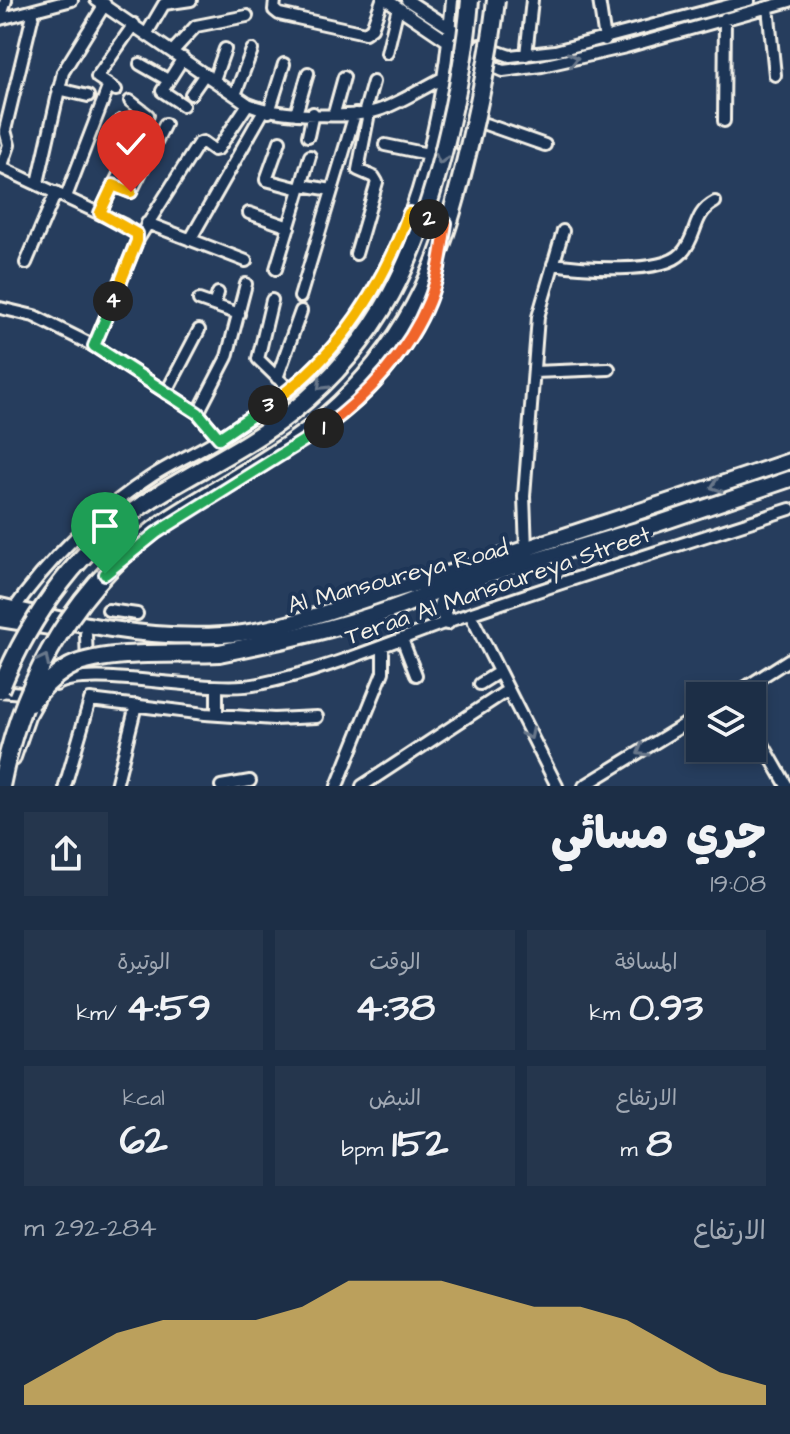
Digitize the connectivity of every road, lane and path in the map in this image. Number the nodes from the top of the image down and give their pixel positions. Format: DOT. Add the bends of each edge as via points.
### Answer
graph roads {
  1 [pos="6,0"];
  2 [pos="72,0"];
  3 [pos="191,0"];
  4 [pos="275,0"];
  5 [pos="385,0"];
  6 [pos="452,0"];
  7 [pos="470,0"];
  8 [pos="496,0"];
  9 [pos="532,0"];
  10 [pos="599,0"];
  11 [pos="749,0"];
  12 [pos="790,1"];
  13 [pos="406,2"];
  14 [pos="106,3"];
  15 [pos="36,6"];
  16 [pos="768,7"];
  17 [pos="247,16"];
  18 [pos="725,18"];
  19 [pos="0,19"];
  20 [pos="134,24"];
  21 [pos="676,26"];
  22 [pos="450,28"];
  23 [pos="147,33"];
  24 [pos="605,40"];
  25 [pos="448,41"];
  26 [pos="480,45"];
  27 [pos="225,49"];
  28 [pos="252,50"];
  29 [pos="173,51"];
  30 [pos="387,53"];
  31 [pos="500,54"];
  32 [pos="526,55"];
  33 [pos="183,58"];
  34 [pos="478,59"];
  35 [pos="140,64"];
  36 [pos="284,64"];
  37 [pos="497,69"];
  38 [pos="308,73"];
  39 [pos="775,75"];
  40 [pos="210,77"];
  41 [pos="344,77"];
  42 [pos="443,78"];
  43 [pos="168,80"];
  44 [pos="373,82"];
  45 [pos="58,89"];
  46 [pos="191,94"];
  47 [pos="235,95"];
  48 [pos="88,96"];
  49 [pos="130,101"];
  50 [pos="248,104"];
  51 [pos="183,105"];
  52 [pos="437,109"];
  53 [pos="266,111"];
  54 [pos="313,113"];
  55 [pos="334,113"];
  56 [pos="363,113"];
  57 [pos="296,114"];
  58 [pos="467,118"];
  59 [pos="120,121"];
  60 [pos="724,121"];
  61 [pos="165,124"];
  62 [pos="140,129"];
  63 [pos="308,136"];
  64 [pos="280,141"];
  65 [pos="385,145"];
  66 [pos="545,145"];
  67 [pos="428,154"];
  68 [pos="310,156"];
  69 [pos="1,168"];
  70 [pos="38,183"];
  71 [pos="113,185"];
  72 [pos="301,187"];
  73 [pos="332,190"];
  74 [pos="61,194"];
  75 [pos="715,202"];
  76 [pos="100,213"];
  77 [pos="249,213"];
  78 [pos="409,213"];
  79 [pos="147,223"];
  80 [pos="446,223"];
  81 [pos="289,227"];
  82 [pos="563,231"];
  83 [pos="190,240"];
  84 [pos="137,241"];
  85 [pos="356,254"];
  86 [pos="246,261"];
  87 [pos="26,263"];
  88 [pos="553,264"];
  89 [pos="276,269"];
  90 [pos="246,284"];
  91 [pos="218,293"];
  92 [pos="300,297"];
  93 [pos="199,300"];
  94 [pos="272,300"];
  95 [pos="0,308"];
  96 [pos="215,310"];
  97 [pos="301,311"];
  98 [pos="239,314"];
  99 [pos="199,330"];
  100 [pos="94,346"];
  101 [pos="609,369"];
  102 [pos="534,372"];
  103 [pos="277,378"];
  104 [pos="290,390"];
  105 [pos="166,393"];
  106 [pos="198,413"];
  107 [pos="219,438"];
  108 [pos="790,461"];
  109 [pos="790,479"];
  110 [pos="790,509"];
  111 [pos="526,550"];
  112 [pos="512,568"];
  113 [pos="434,591"];
  114 [pos="5,613"];
  115 [pos="137,614"];
  116 [pos="470,614"];
  117 [pos="447,622"];
  118 [pos="85,629"];
  119 [pos="116,634"];
  120 [pos="402,639"];
  121 [pos="383,646"];
  122 [pos="790,659"];
  123 [pos="499,672"];
  124 [pos="416,675"];
  125 [pos="87,676"];
  126 [pos="754,682"];
  127 [pos="480,684"];
  128 [pos="217,688"];
  129 [pos="0,690"];
  130 [pos="508,690"];
  131 [pos="43,694"];
  132 [pos="136,705"];
  133 [pos="217,715"];
  134 [pos="317,717"];
  135 [pos="686,724"];
  136 [pos="17,725"];
  137 [pos="766,750"];
  138 [pos="250,781"];
  139 [pos="784,782"];
  140 [pos="1,786"];
  141 [pos="8,786"];
  142 [pos="65,786"];
  143 [pos="116,786"];
  144 [pos="221,786"];
  145 [pos="337,786"];
  146 [pos="362,786"];
  147 [pos="557,786"];
  148 [pos="584,786"];
  1 -- 19 [label="street"];
  2 -- 15 [label="street"];
  3 -- 23 [label="street" via="164,4"];
  4 -- 5 [label="street" via="279,14 365,33"];
  5 -- 13 [label="street"];
  6 -- 22 [label="street, Al Mansoureya Road"];
  7 -- 129 [label="highway, one-way, bridge" via="460,79 429,208 401,278 364,339 290,413 150,500 91,550 43,608"];
  136 -- 8 [label="highway, one-way, bridge" via="47,653 100,579 171,519 302,436 352,391 395,338 429,280 453,218 485,81"];
  9 -- 32 [label="street"];
  10 -- 24 [label="street"];
  11 -- 21 [label="street"];
  12 -- 16 [label="street"];
  13 -- 22 [label="street"];
  13 -- 25 [label="street"];
  13 -- 30 [label="street"];
  14 -- 20 [label="street"];
  14 -- 45 [label="street"];
  15 -- 19 [label="street"];
  15 -- 69 [label="street" via="5,130 9,145"];
  16 -- 18 [label="street"];
  16 -- 39 [label="street"];
  17 -- 29 [label="street" via="196,26"];
  18 -- 21 [label="street"];
  18 -- 60 [label="street"];
  20 -- 23 [label="street"];
  20 -- 74 [label="street" via="98,73 99,80 112,88"];
  21 -- 24 [label="street"];
  37 -- 21 [label="street, one-way" via="542,66"];
  22 -- 25 [label="street, Al Mansoureya Road"];
  22 -- 26 [label="street"];
  23 -- 29 [label="street"];
  24 -- 32 [label="street"];
  25 -- 34 [label="street"];
  25 -- 42 [label="street, Al Mansoureya Road"];
  26 -- 31 [label="street"];
  26 -- 34 [label="street"];
  27 -- 40 [label="street"];
  28 -- 47 [label="street"];
  29 -- 33 [label="street"];
  31 -- 32 [label="street"];
  31 -- 37 [label="street"];
  33 -- 40 [label="street"];
  33 -- 43 [label="street"];
  34 -- 37 [label="street"];
  34 -- 58 [label="street"];
  35 -- 43 [label="street"];
  36 -- 53 [label="street"];
  38 -- 57 [label="street"];
  40 -- 46 [label="street"];
  40 -- 47 [label="street"];
  41 -- 55 [label="street"];
  42 -- 52 [label="street, Al Mansoureya Road"];
  42 -- 56 [label="street"];
  43 -- 51 [label="street" via="162,91"];
  44 -- 56 [label="street"];
  45 -- 48 [label="street"];
  45 -- 70 [label="street"];
  47 -- 50 [label="street"];
  49 -- 62 [label="street" via="148,113"];
  50 -- 53 [label="street"];
  50 -- 79 [label="street" via="218,149 198,144"];
  52 -- 58 [label="street"];
  52 -- 67 [label="street, Al Mansoureya Road"];
  53 -- 57 [label="street"];
  53 -- 83 [label="street"];
  54 -- 55 [label="street"];
  54 -- 57 [label="street"];
  54 -- 63 [label="street"];
  55 -- 56 [label="street"];
  56 -- 73 [label="street"];
  56 -- 85 [label="street" via="358,170 377,182"];
  58 -- 66 [label="street"];
  58 -- 80 [label="street"];
  59 -- 62 [label="street"];
  61 -- 71 [label="street" via="131,192"];
  62 -- 71 [label="street"];
  64 -- 72 [label="street" via="266,180"];
  65 -- 67 [label="street"];
  67 -- 78 [label="street, Al Mansoureya Road"];
  68 -- 72 [label="street"];
  69 -- 70 [label="street"];
  70 -- 74 [label="street"];
  71 -- 76 [label="street"];
  72 -- 73 [label="street"];
  72 -- 81 [label="street"];
  73 -- 92 [label="street"];
  74 -- 76 [label="street"];
  74 -- 87 [label="street"];
  75 -- 88 [label="street" via="700,213 685,250 676,257 611,270"];
  76 -- 84 [label="street" via="132,229"];
  77 -- 81 [label="street"];
  78 -- 80 [label="street"];
  78 -- 104 [label="street, Al Mansoureya Road" via="368,303"];
  79 -- 83 [label="street"];
  79 -- 84 [label="street"];
  80 -- 118 [label="street" via="427,306 372,386 323,428 166,526 113,567 92,592"];
  81 -- 89 [label="street"];
  82 -- 88 [label="street"];
  83 -- 86 [label="street"];
  84 -- 100 [label="street"];
  88 -- 102 [label="street" via="538,317"];
  90 -- 98 [label="street"];
  91 -- 96 [label="street"];
  93 -- 96 [label="street"];
  94 -- 103 [label="street" via="257,354"];
  95 -- 100 [label="street" via="34,316"];
  96 -- 98 [label="street"];
  97 -- 103 [label="street"];
  98 -- 106 [label="street" via="227,357"];
  99 -- 105 [label="street"];
  100 -- 105 [label="street"];
  101 -- 102 [label="street"];
  102 -- 111 [label="street" via="524,496"];
  103 -- 104 [label="street"];
  104 -- 107 [label="street, Al Mansoureya Road"];
  105 -- 106 [label="street"];
  106 -- 107 [label="street"];
  107 -- 114 [label="street, Al Mansoureya Road" via="114,504"];
  108 -- 111 [label="main road, Al Mansoureya Road, one-way"];
  109 -- 112 [label="main road, Al Mansoureya Road"];
  110 -- 116 [label="street, Teraa Al Mansoureya Street"];
  111 -- 119 [label="main road, Al Mansoureya Road" via="243,634"];
  112 -- 113 [label="main road, Al Mansoureya Road"];
  112 -- 117 [label="main road" via="447,597 441,605"];
  113 -- 119 [label="main road, Al Mansoureya Road" via="248,639 206,643"];
  113 -- 136 [label="highway, bridge" via="405,604 219,653 87,661 45,684"];
  114 -- 118 [label="main road, Al Mansoureya Road"];
  115 -- 119 [label="street" via="114,611"];
  116 -- 117 [label="street, Teraa Al Mansoureya Street"];
  116 -- 123 [label="street"];
  117 -- 120 [label="street, Teraa Al Mansoureya Street"];
  118 -- 119 [label="main road, Al Mansoureya Road"];
  118 -- 125 [label="street"];
  120 -- 121 [label="street, Teraa Al Mansoureya Street"];
  120 -- 124 [label="street"];
  121 -- 128 [label="street, Teraa Al Mansoureya Street" via="311,672"];
  121 -- 145 [label="street" via="383,672"];
  122 -- 126 [label="street"];
  123 -- 127 [label="street"];
  123 -- 130 [label="street"];
  125 -- 128 [label="street, Teraa Al Mansoureya Street"];
  125 -- 131 [label="street" via="64,679"];
  128 -- 133 [label="street"];
  129 -- 131 [label="street"];
  130 -- 146 [label="street"];
  130 -- 147 [label="street, one-way"];
  131 -- 141 [label="street" via="29,717"];
  132 -- 133 [label="street"];
  132 -- 142 [label="street" via="90,700"];
  132 -- 143 [label="street"];
  133 -- 134 [label="street"];
  135 -- 148 [label="street, one-way"];
  136 -- 140 [label="highway, bridge"];
  137 -- 139 [label="street"];
  138 -- 144 [label="street"];
}
